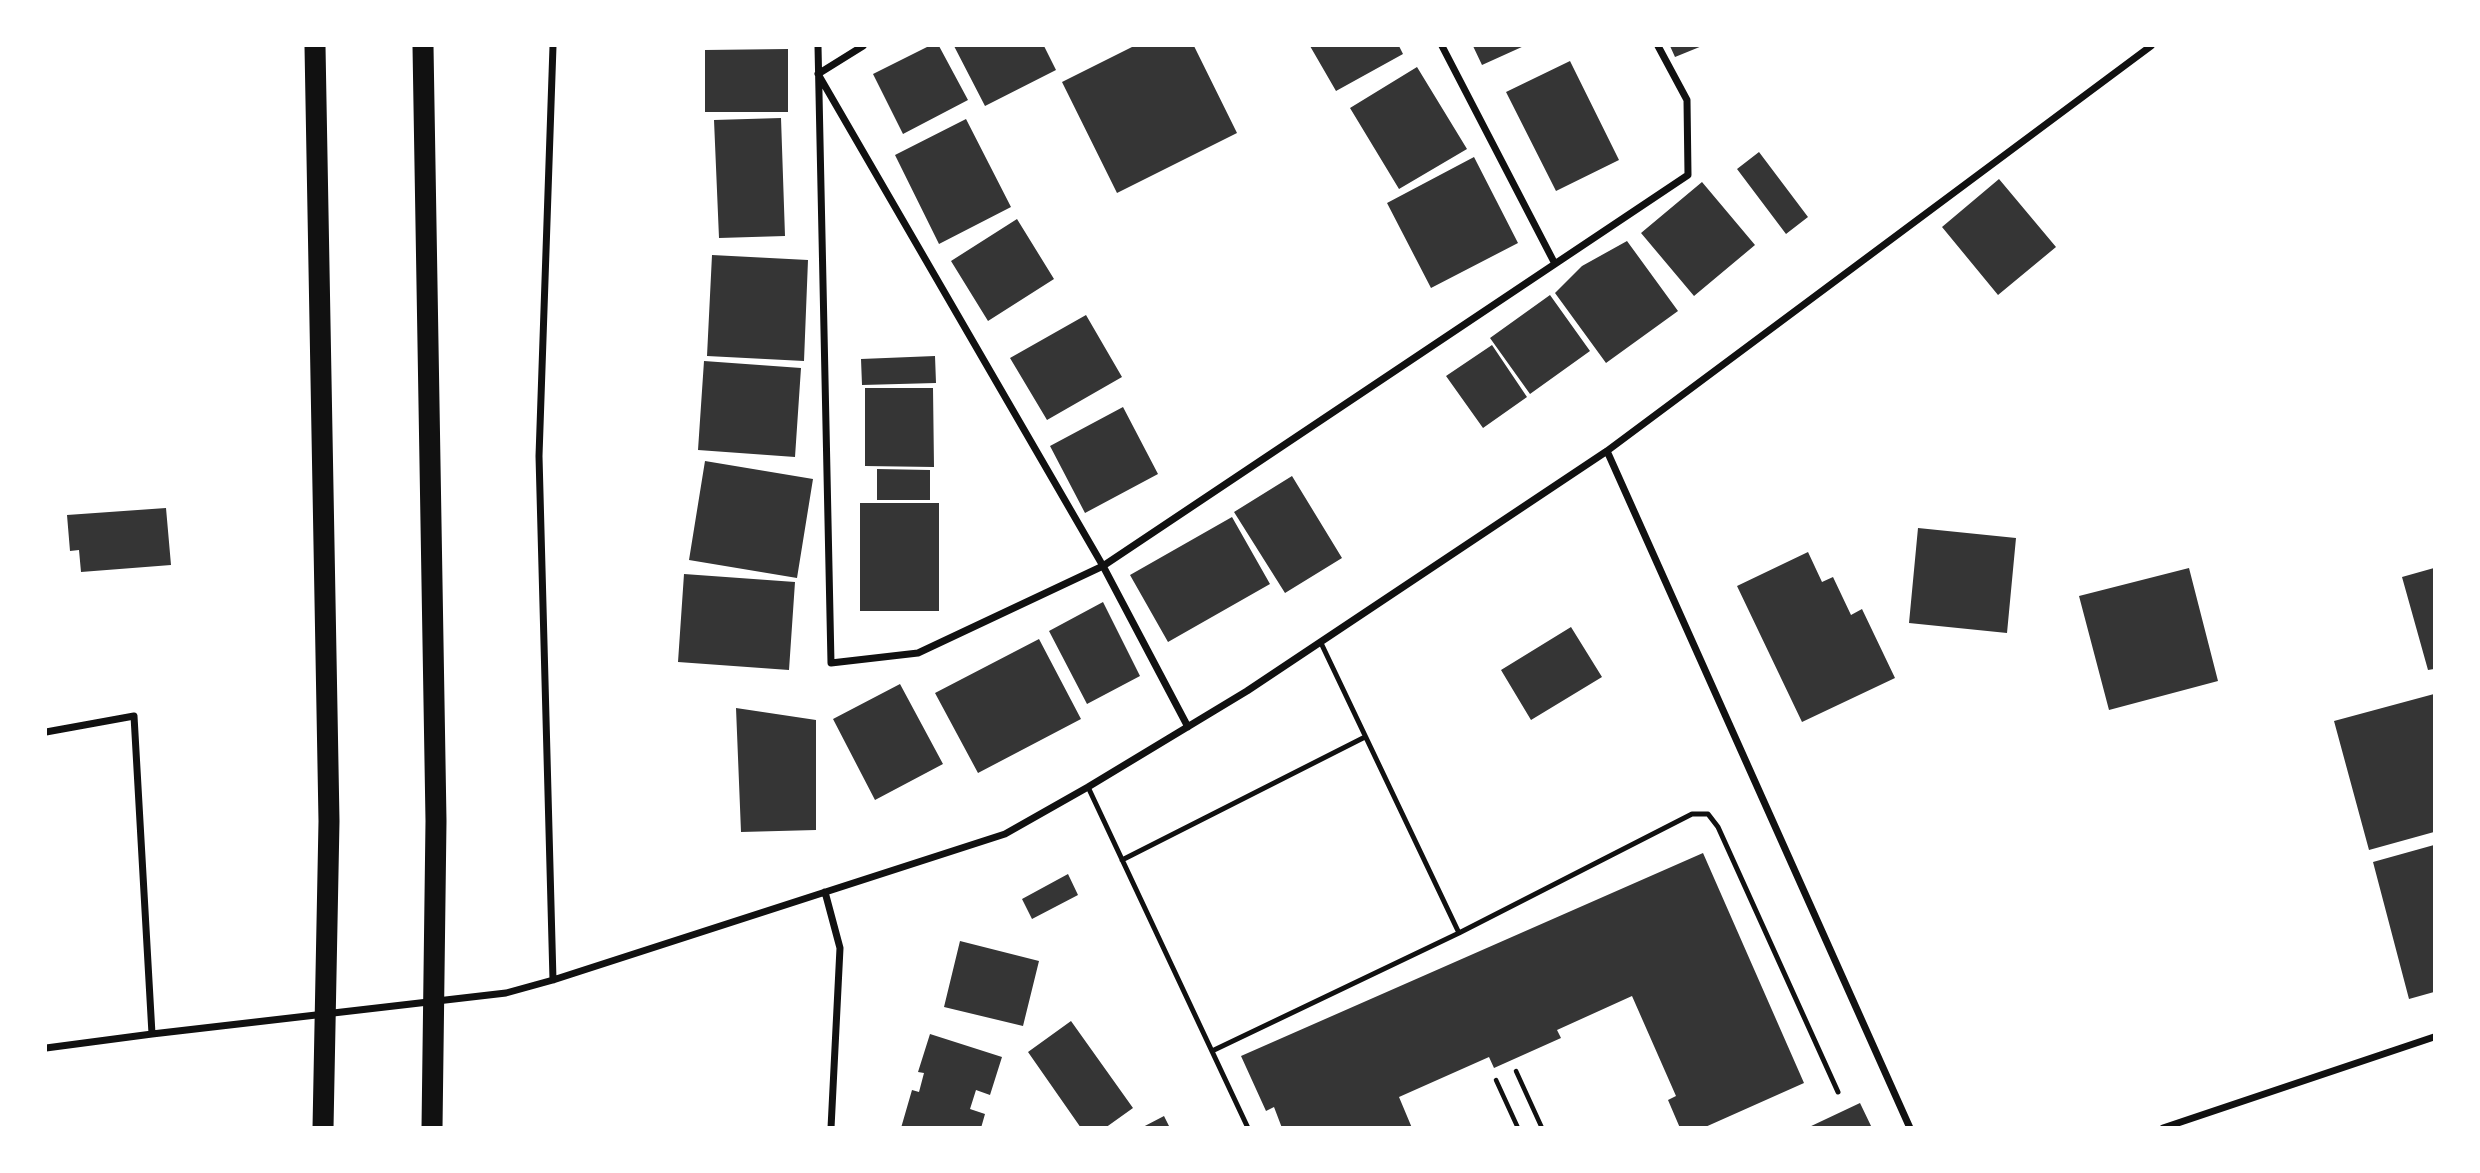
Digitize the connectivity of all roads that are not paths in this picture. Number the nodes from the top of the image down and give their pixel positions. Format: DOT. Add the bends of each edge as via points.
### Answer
graph roads {
  1 [pos="315,46"];
  2 [pos="423,46"];
  3 [pos="553,46"];
  4 [pos="818,46"];
  5 [pos="863,46"];
  6 [pos="1442,46"];
  7 [pos="1658,46"];
  8 [pos="2151,46"];
  9 [pos="818,74"];
  10 [pos="1554,262"];
  11 [pos="1607,451"];
  12 [pos="1103,566"];
  13 [pos="1321,643"];
  14 [pos="1188,727"];
  15 [pos="46,732"];
  16 [pos="1366,737"];
  17 [pos="1088,787"];
  18 [pos="1122,860"];
  19 [pos="825,892"];
  20 [pos="1459,933"];
  21 [pos="553,980"];
  22 [pos="152,1034"];
  23 [pos="2434,1037"];
  24 [pos="46,1048"];
  25 [pos="1212,1051"];
  26 [pos="1838,1092"];
  27 [pos="323,1128"];
  28 [pos="432,1128"];
  29 [pos="831,1128"];
  30 [pos="1248,1128"];
  31 [pos="1910,1128"];
  32 [pos="2163,1128"];
  1 -- 27 [label="highway" via="328,807"];
  2 -- 28 [label="highway" via="436,821"];
  3 -- 21 [label="street" via="539,456"];
  4 -- 9 [label="street"];
  5 -- 9 [label="street"];
  6 -- 10 [label="street"];
  7 -- 10 [label="street" via="1688,100 1688,175"];
  8 -- 11 [label="street"];
  9 -- 12 [label="street"];
  9 -- 12 [label="street" via="831,663 918,653"];
  10 -- 12 [label="street"];
  11 -- 13 [label="street"];
  11 -- 31 [label="street"];
  12 -- 14 [label="street"];
  13 -- 14 [label="street"];
  13 -- 16 [label="lane"];
  14 -- 17 [label="street"];
  15 -- 22 [label="street" via="134,716"];
  16 -- 18 [label="lane"];
  16 -- 20 [label="lane"];
  17 -- 18 [label="lane"];
  17 -- 19 [label="street" via="1005,834"];
  18 -- 25 [label="lane"];
  19 -- 21 [label="street"];
  19 -- 29 [label="street" via="840,948"];
  20 -- 25 [label="lane"];
  20 -- 26 [label="lane" via="1692,814 1708,814 1718,827"];
  21 -- 22 [label="street" via="506,993"];
  22 -- 24 [label="street"];
  23 -- 32 [label="street"];
  25 -- 30 [label="lane"];
}
